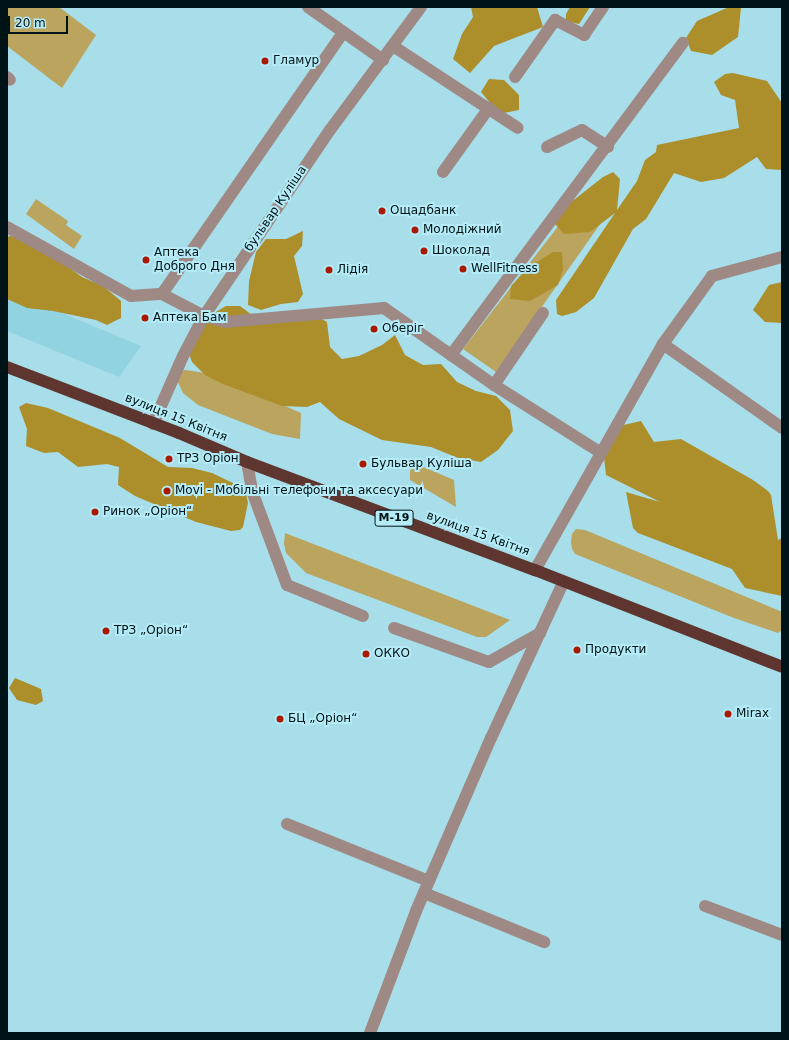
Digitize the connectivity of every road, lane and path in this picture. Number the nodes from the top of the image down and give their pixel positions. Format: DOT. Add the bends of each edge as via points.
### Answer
graph roads {
  1 [pos="308,7"];
  2 [pos="421,7"];
  3 [pos="602,7"];
  4 [pos="343,33"];
  5 [pos="683,43"];
  6 [pos="393,46"];
  7 [pos="383,60"];
  8 [pos="515,78"];
  9 [pos="489,108"];
  10 [pos="518,128"];
  11 [pos="547,147"];
  12 [pos="608,147"];
  13 [pos="443,172"];
  14 [pos="7,227"];
  15 [pos="782,257"];
  16 [pos="162,294"];
  17 [pos="543,313"];
  18 [pos="204,316"];
  19 [pos="663,344"];
  20 [pos="451,355"];
  21 [pos="7,367"];
  22 [pos="494,385"];
  23 [pos="153,424"];
  24 [pos="782,428"];
  25 [pos="602,453"];
  26 [pos="248,462"];
  27 [pos="535,570"];
  28 [pos="563,582"];
  29 [pos="364,616"];
  30 [pos="394,628"];
  31 [pos="540,633"];
  32 [pos="782,667"];
  33 [pos="287,824"];
  34 [pos="429,882"];
  35 [pos="424,893"];
  36 [pos="705,906"];
  37 [pos="782,935"];
  38 [pos="544,942"];
  39 [pos="370,1033"];
  1 -- 4 [label="street"];
  2 -- 6 [label="street, бульвар Куліша"];
  3 -- 8 [label="street" via="584,36 555,20"];
  4 -- 7 [label="street"];
  4 -- 16 [label="street"];
  5 -- 12 [label="street"];
  6 -- 7 [label="street, бульвар Куліша"];
  6 -- 9 [label="street"];
  7 -- 18 [label="street, бульвар Куліша" via="330,130"];
  9 -- 10 [label="street"];
  9 -- 13 [label="street"];
  11 -- 12 [label="street" via="582,130"];
  12 -- 20 [label="street"];
  14 -- 16 [label="street" via="131,296"];
  15 -- 19 [label="street" via="712,276"];
  16 -- 18 [label="street"];
  17 -- 22 [label="street"];
  18 -- 20 [label="street" via="225,322 384,308"];
  18 -- 23 [label="street, бульвар Куліша"];
  19 -- 24 [label="street"];
  19 -- 25 [label="street"];
  20 -- 22 [label="street"];
  21 -- 23 [label="highway, вулиця 15 Квітня / М-19"];
  22 -- 25 [label="street"];
  23 -- 26 [label="highway, вулиця 15 Квітня / М-19"];
  25 -- 27 [label="street"];
  26 -- 27 [label="highway, вулиця 15 Квітня / М-19"];
  26 -- 29 [label="street" via="252,491 288,585"];
  27 -- 28 [label="highway, вулиця 15 Квітня / М-19"];
  28 -- 31 [label="street"];
  28 -- 32 [label="highway, вулиця 15 Квітня / М-19"];
  30 -- 31 [label="street" via="489,662"];
  31 -- 34 [label="street"];
  33 -- 34 [label="street"];
  34 -- 35 [label="street"];
  35 -- 38 [label="street"];
  35 -- 39 [label="street"];
  36 -- 37 [label="street"];
}
